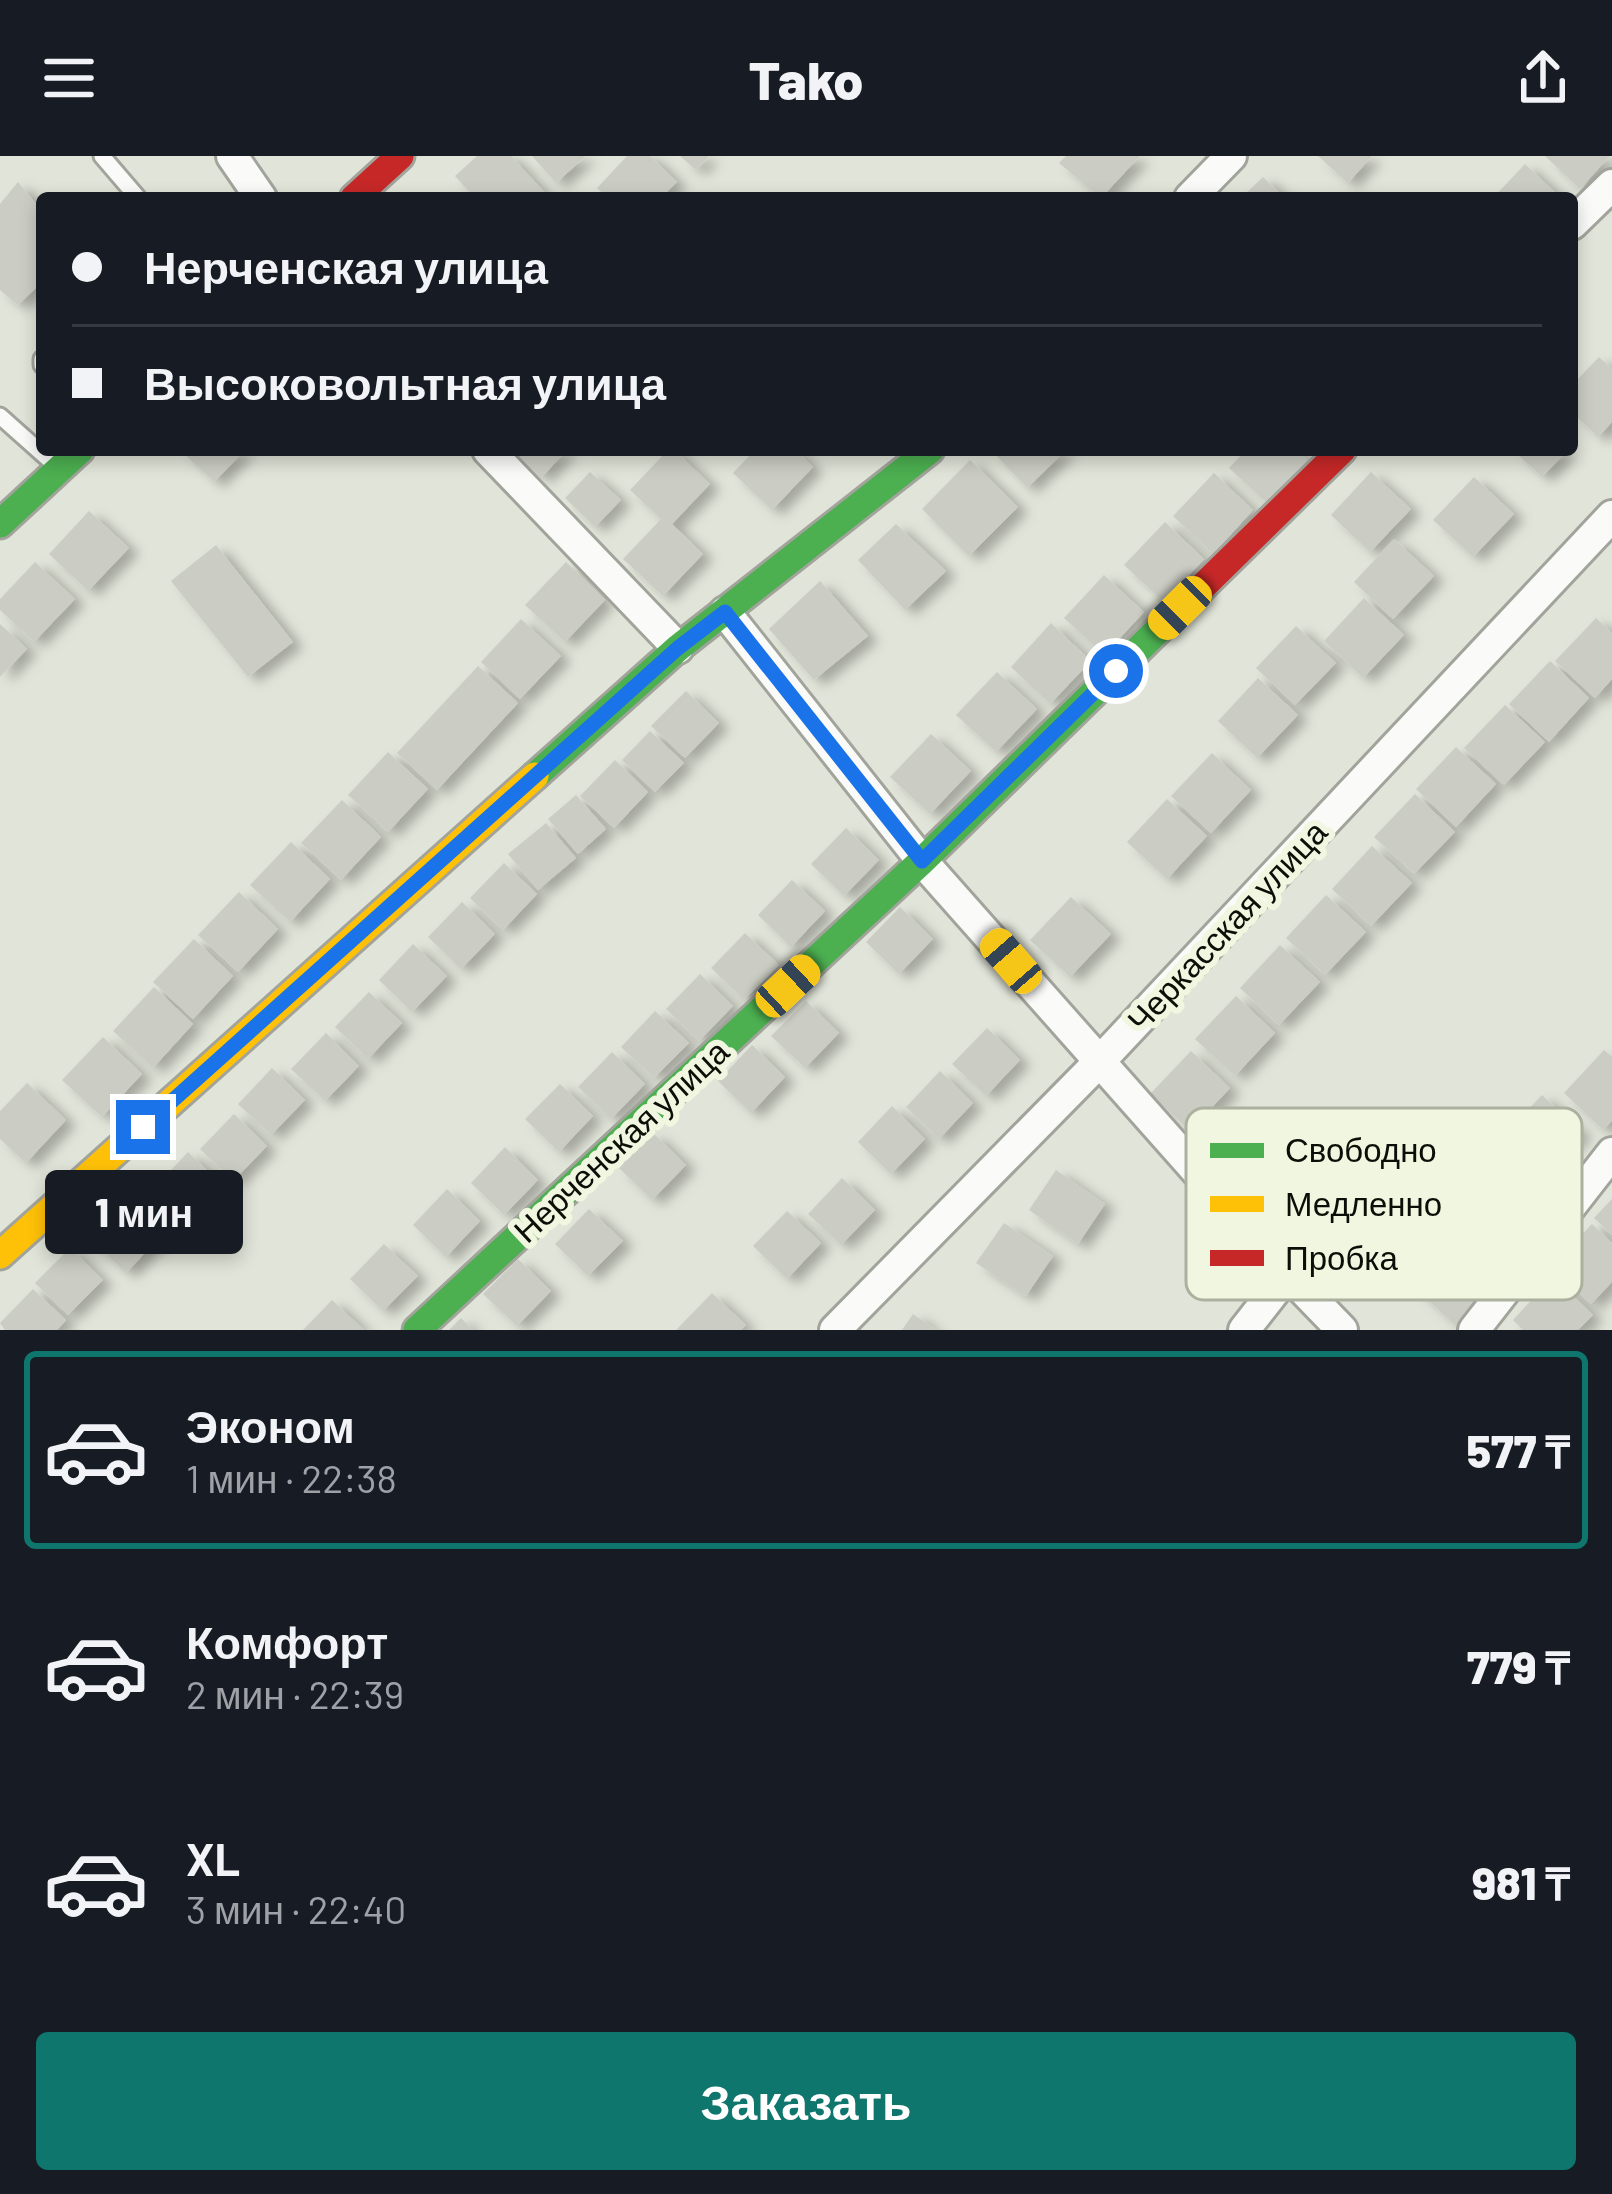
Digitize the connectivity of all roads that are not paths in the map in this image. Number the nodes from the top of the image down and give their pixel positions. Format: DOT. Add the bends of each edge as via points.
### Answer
graph roads {
  1 [pos="102,156"];
  2 [pos="232,156"];
  3 [pos="400,156"];
  4 [pos="1231,156"];
  5 [pos="1612,185"];
  6 [pos="133,192"];
  7 [pos="257,192"];
  8 [pos="361,192"];
  9 [pos="1196,192"];
  10 [pos="1578,218"];
  11 [pos="0,416"];
  12 [pos="36,439"];
  13 [pos="494,456"];
  14 [pos="922,456"];
  15 [pos="1336,456"];
  16 [pos="70,460"];
  17 [pos="1612,516"];
  18 [pos="0,524"];
  19 [pos="725,612"];
  20 [pos="678,648"];
  21 [pos="922,861"];
  22 [pos="1100,1061"];
  23 [pos="1612,1153"];
  24 [pos="1186,1158"];
  25 [pos="1582,1191"];
  26 [pos="0,1255"];
  27 [pos="1268,1300"];
  28 [pos="1313,1300"];
  29 [pos="1497,1300"];
  30 [pos="416,1330"];
  31 [pos="836,1330"];
  32 [pos="1244,1330"];
  33 [pos="1342,1330"];
  34 [pos="1474,1330"];
  1 -- 6 [label="lane"];
  2 -- 7 [label="street"];
  3 -- 8 [label="street"];
  4 -- 9 [label="street"];
  5 -- 10 [label="street"];
  11 -- 12 [label="lane"];
  13 -- 20 [label="street"];
  14 -- 19 [label="street"];
  15 -- 21 [label="street, Нерченская улица"];
  16 -- 18 [label="street"];
  17 -- 22 [label="street, Черкасская улица"];
  19 -- 20 [label="street"];
  19 -- 21 [label="street"];
  20 -- 26 [label="street"];
  21 -- 22 [label="street"];
  21 -- 30 [label="street, Нерченская улица"];
  22 -- 24 [label="street"];
  22 -- 31 [label="street, Черкасская улица"];
  23 -- 25 [label="street"];
  27 -- 32 [label="street"];
  28 -- 33 [label="street"];
  29 -- 34 [label="street"];
}
